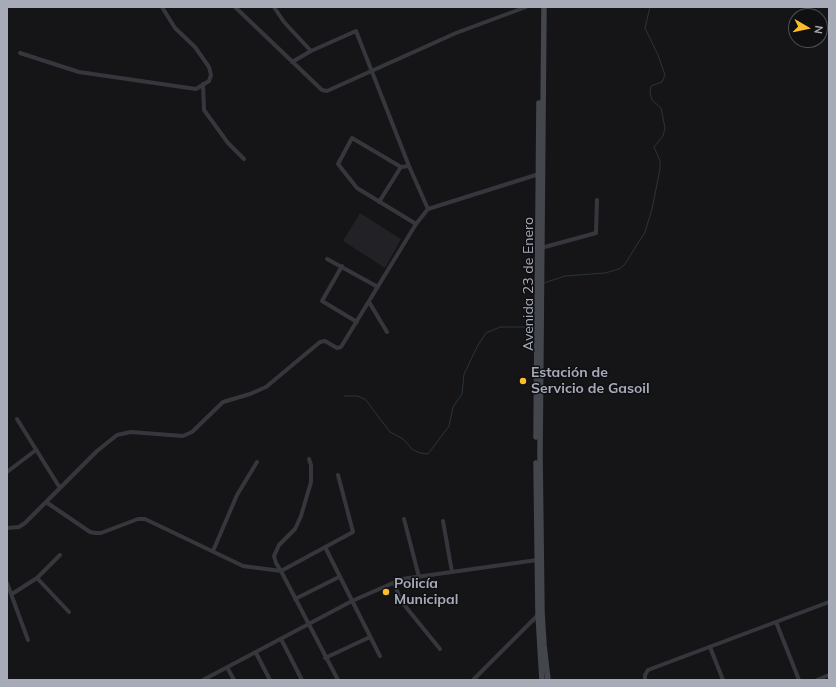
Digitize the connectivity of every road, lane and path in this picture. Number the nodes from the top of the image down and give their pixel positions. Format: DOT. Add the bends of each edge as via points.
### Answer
graph roads {
  1 [pos="162,7"];
  2 [pos="235,7"];
  3 [pos="274,7"];
  4 [pos="526,7"];
  5 [pos="540,7"];
  6 [pos="544,7"];
  7 [pos="311,51"];
  8 [pos="20,53"];
  9 [pos="292,62"];
  10 [pos="372,71"];
  11 [pos="203,84"];
  12 [pos="244,159"];
  13 [pos="409,166"];
  14 [pos="401,167"];
  15 [pos="540,174"];
  16 [pos="597,200"];
  17 [pos="379,202"];
  18 [pos="428,209"];
  19 [pos="416,224"];
  20 [pos="541,248"];
  21 [pos="327,259"];
  22 [pos="342,266"];
  23 [pos="378,287"];
  24 [pos="369,302"];
  25 [pos="357,322"];
  26 [pos="387,332"];
  27 [pos="17,419"];
  28 [pos="36,450"];
  29 [pos="309,459"];
  30 [pos="257,462"];
  31 [pos="7,472"];
  32 [pos="338,475"];
  33 [pos="60,488"];
  34 [pos="46,502"];
  35 [pos="404,519"];
  36 [pos="443,521"];
  37 [pos="7,528"];
  38 [pos="325,547"];
  39 [pos="213,551"];
  40 [pos="60,555"];
  41 [pos="537,560"];
  42 [pos="281,571"];
  43 [pos="452,572"];
  44 [pos="339,577"];
  45 [pos="419,577"];
  46 [pos="37,578"];
  47 [pos="7,583"];
  48 [pos="394,583"];
  49 [pos="12,594"];
  50 [pos="295,599"];
  51 [pos="352,601"];
  52 [pos="829,602"];
  53 [pos="69,612"];
  54 [pos="538,614"];
  55 [pos="776,622"];
  56 [pos="308,625"];
  57 [pos="370,637"];
  58 [pos="281,639"];
  59 [pos="28,640"];
  60 [pos="710,647"];
  61 [pos="440,649"];
  62 [pos="256,653"];
  63 [pos="380,656"];
  64 [pos="325,658"];
  65 [pos="227,667"];
  66 [pos="829,675"];
  67 [pos="203,680"];
  68 [pos="234,680"];
  69 [pos="270,680"];
  70 [pos="302,680"];
  71 [pos="338,680"];
  72 [pos="473,680"];
  73 [pos="542,680"];
  74 [pos="548,680"];
  75 [pos="645,680"];
  76 [pos="723,680"];
  77 [pos="799,680"];
  78 [pos="817,680"];
  1 -- 11 [label="street" via="175,28 194,47 209,68 209,81"];
  2 -- 9 [label="street"];
  3 -- 7 [label="street" via="284,22"];
  4 -- 10 [label="street" via="456,33"];
  5 -- 15 [label="main road, Avenida 23 de Enero"];
  6 -- 15 [label="main road, Avenida 23 de Enero"];
  7 -- 9 [label="street"];
  7 -- 10 [label="street" via="356,31"];
  8 -- 11 [label="street" via="78,72 191,89"];
  9 -- 10 [label="street" via="322,90 327,91"];
  10 -- 13 [label="street"];
  11 -- 12 [label="street" via="204,110 228,143"];
  13 -- 14 [label="street"];
  13 -- 18 [label="street"];
  14 -- 17 [label="street"];
  14 -- 17 [label="street" via="352,138 338,164 357,188"];
  15 -- 18 [label="street"];
  15 -- 20 [label="main road, Avenida 23 de Enero"];
  15 -- 41 [label="main road, Avenida 23 de Enero"];
  16 -- 20 [label="street" via="596,233"];
  17 -- 19 [label="street"];
  18 -- 19 [label="street"];
  19 -- 23 [label="street"];
  20 -- 74 [label="main road, Avenida 23 de Enero" via="542,598"];
  21 -- 22 [label="street"];
  22 -- 23 [label="street"];
  22 -- 25 [label="street" via="322,301"];
  23 -- 24 [label="street"];
  24 -- 25 [label="street"];
  24 -- 26 [label="street"];
  25 -- 33 [label="street" via="341,347 337,348 325,341 320,342 266,387 223,402 192,432 183,436 131,432 117,435"];
  27 -- 28 [label="street"];
  28 -- 31 [label="street"];
  28 -- 33 [label="street"];
  29 -- 42 [label="street" via="311,482 301,516 295,529 279,545 274,556"];
  30 -- 39 [label="street" via="236,495"];
  32 -- 38 [label="street" via="353,532"];
  33 -- 34 [label="street"];
  34 -- 37 [label="street" via="25,523 19,527"];
  34 -- 39 [label="street" via="90,532 101,533 138,519 145,519"];
  35 -- 45 [label="street"];
  36 -- 43 [label="street"];
  38 -- 42 [label="street"];
  38 -- 44 [label="street"];
  39 -- 42 [label="street" via="243,566"];
  40 -- 46 [label="street"];
  41 -- 43 [label="street"];
  41 -- 54 [label="main road, Avenida 23 de Enero"];
  42 -- 50 [label="street"];
  43 -- 45 [label="street"];
  44 -- 50 [label="street"];
  44 -- 51 [label="street"];
  45 -- 48 [label="street" via="402,579"];
  46 -- 49 [label="street"];
  46 -- 53 [label="street"];
  47 -- 49 [label="street"];
  48 -- 51 [label="street"];
  48 -- 61 [label="street" via="401,601"];
  49 -- 59 [label="street"];
  50 -- 56 [label="street"];
  51 -- 56 [label="street"];
  51 -- 57 [label="street"];
  52 -- 55 [label="street"];
  54 -- 72 [label="street"];
  54 -- 73 [label="main road, Avenida 23 de Enero"];
  55 -- 60 [label="street"];
  55 -- 77 [label="street"];
  56 -- 58 [label="street"];
  56 -- 64 [label="street"];
  57 -- 63 [label="street"];
  57 -- 64 [label="street"];
  58 -- 62 [label="street"];
  58 -- 70 [label="street"];
  60 -- 75 [label="street" via="648,670 644,674"];
  60 -- 76 [label="street"];
  62 -- 65 [label="street"];
  62 -- 69 [label="street"];
  64 -- 71 [label="street"];
  65 -- 67 [label="street"];
  65 -- 68 [label="street"];
  66 -- 78 [label="street"];
}
